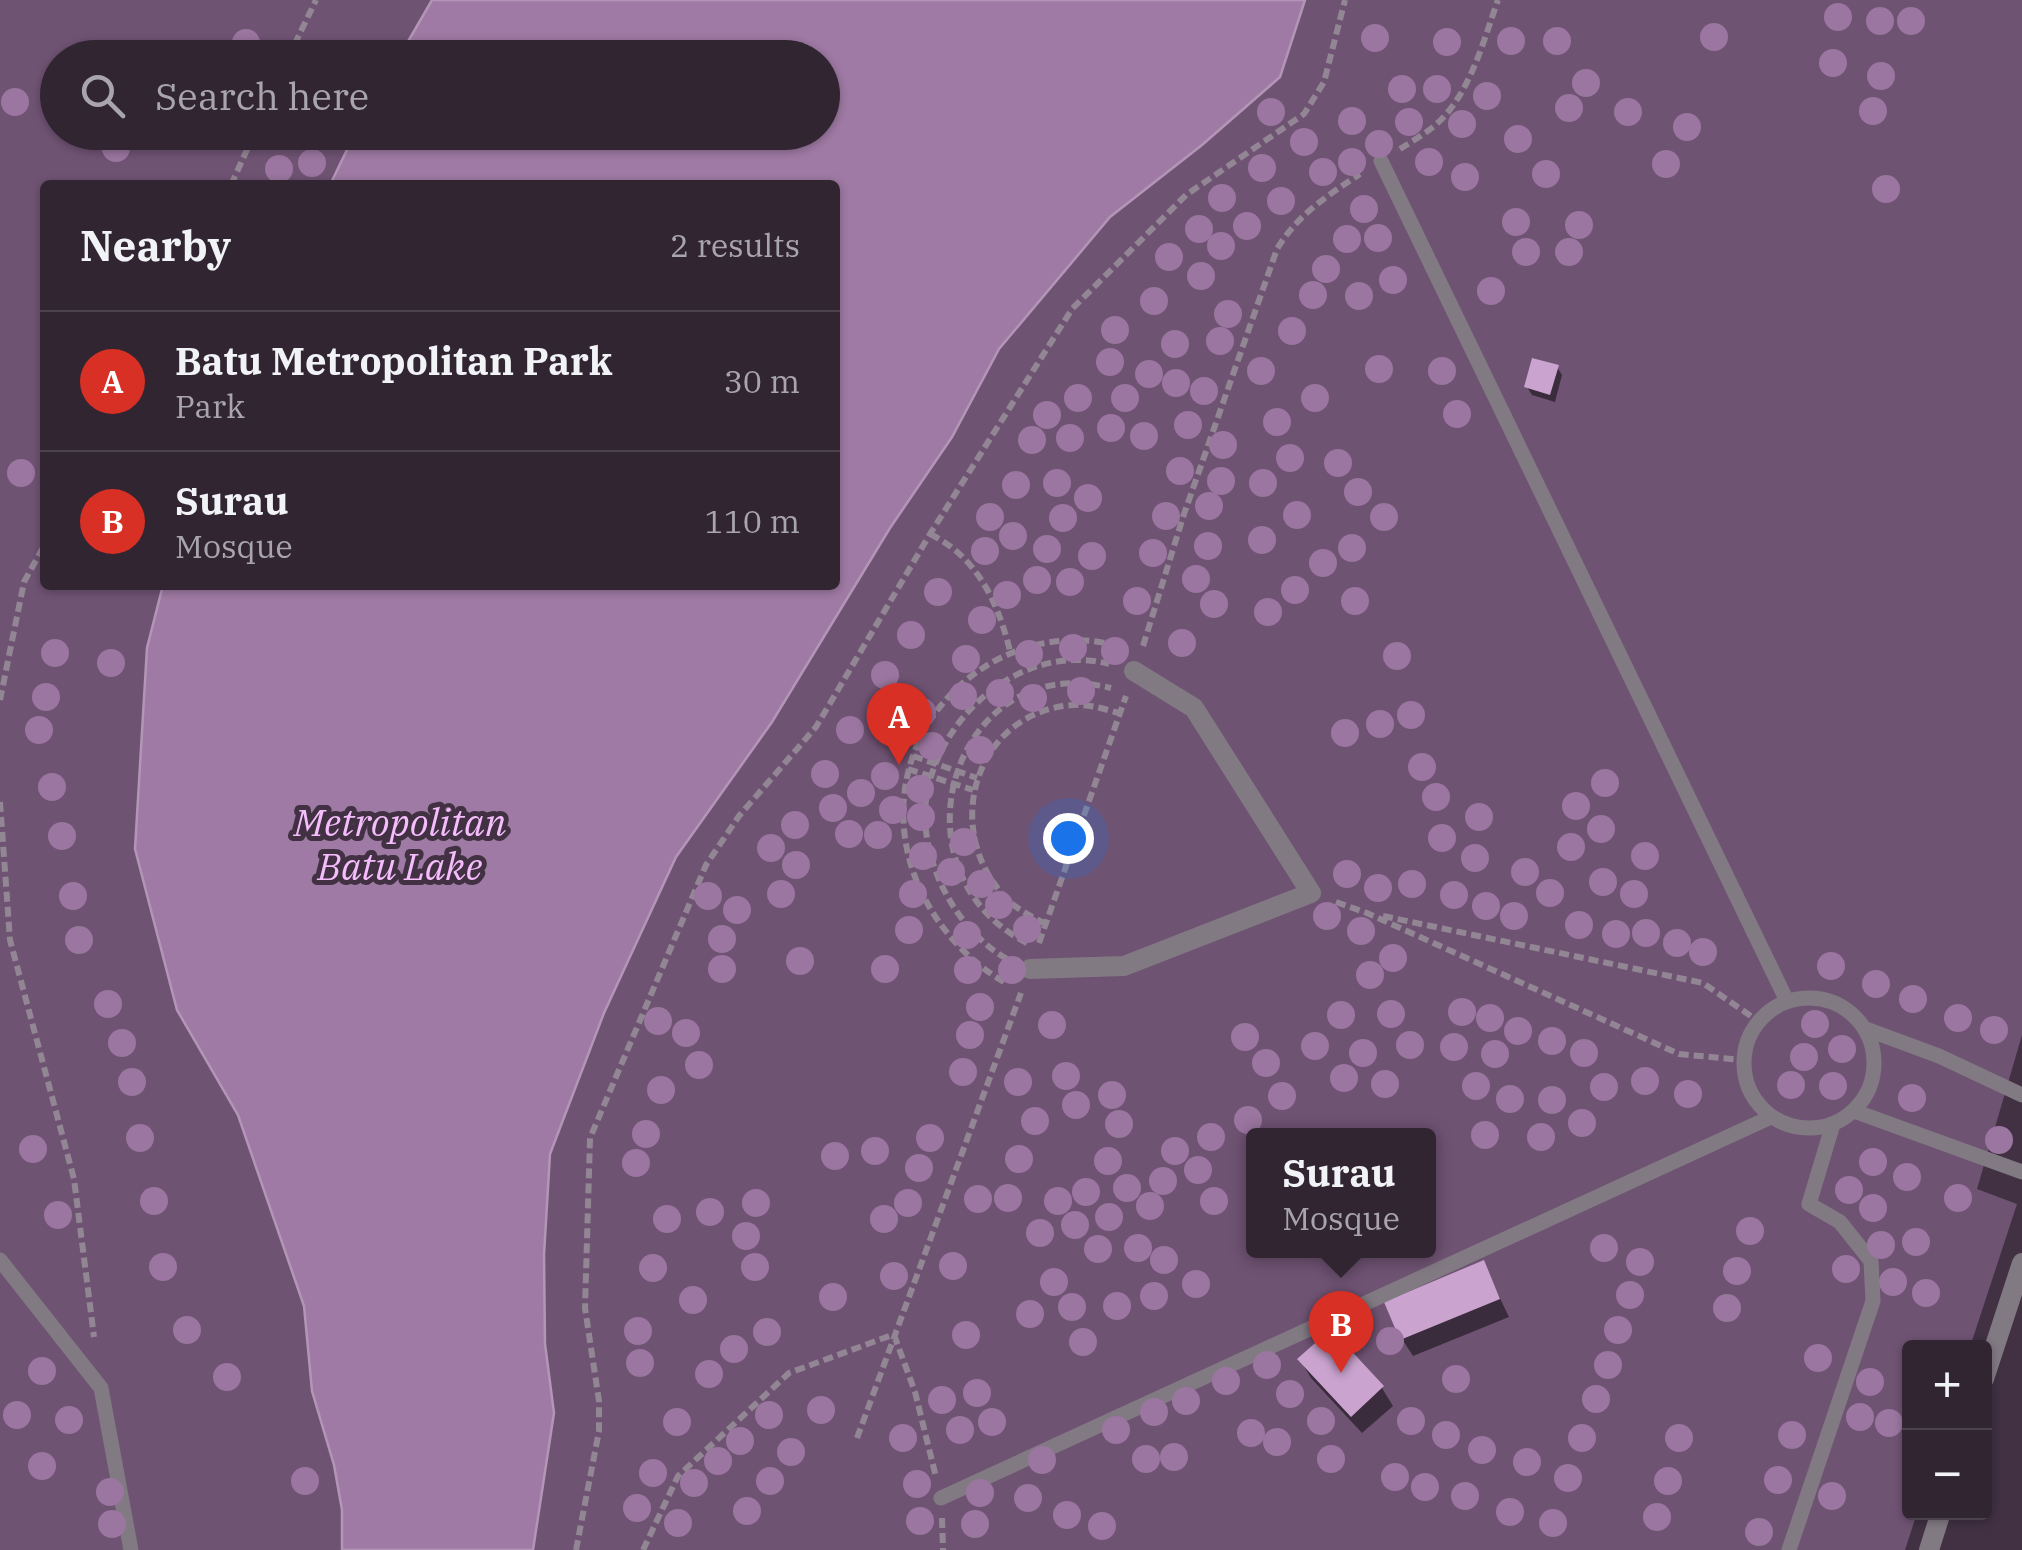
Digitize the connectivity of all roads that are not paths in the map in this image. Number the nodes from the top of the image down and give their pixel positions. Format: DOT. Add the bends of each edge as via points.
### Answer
graph roads {
  1 [pos="1381,161"];
  2 [pos="1134,672"];
  3 [pos="1030,969"];
  4 [pos="1787,1001"];
  5 [pos="1866,1029"];
  6 [pos="2022,1095"];
  7 [pos="1854,1111"];
  8 [pos="1771,1117"];
  9 [pos="1833,1124"];
  10 [pos="2022,1172"];
  11 [pos="0,1260"];
  12 [pos="2022,1263"];
  13 [pos="1992,1355"];
  14 [pos="941,1498"];
  15 [pos="1938,1520"];
  16 [pos="131,1550"];
  17 [pos="1790,1550"];
  18 [pos="1929,1550"];
  1 -- 4 [label="lane"];
  2 -- 3 [label="street" via="1194,708 1311,894 1124,966"];
  4 -- 5 [label="lane" via="1823,999"];
  4 -- 8 [label="lane" via="1758,1022 1742,1060 1749,1089"];
  5 -- 6 [label="lane"];
  5 -- 7 [label="lane" via="1876,1064"];
  7 -- 9 [label="lane"];
  7 -- 10 [label="lane"];
  8 -- 9 [label="lane" via="1805,1128"];
  8 -- 14 [label="lane"];
  9 -- 17 [label="lane" via="1809,1204 1840,1222 1871,1261 1873,1301"];
  11 -- 16 [label="lane" via="101,1388"];
  12 -- 13 [label="street"];
  15 -- 18 [label="street"];
}
